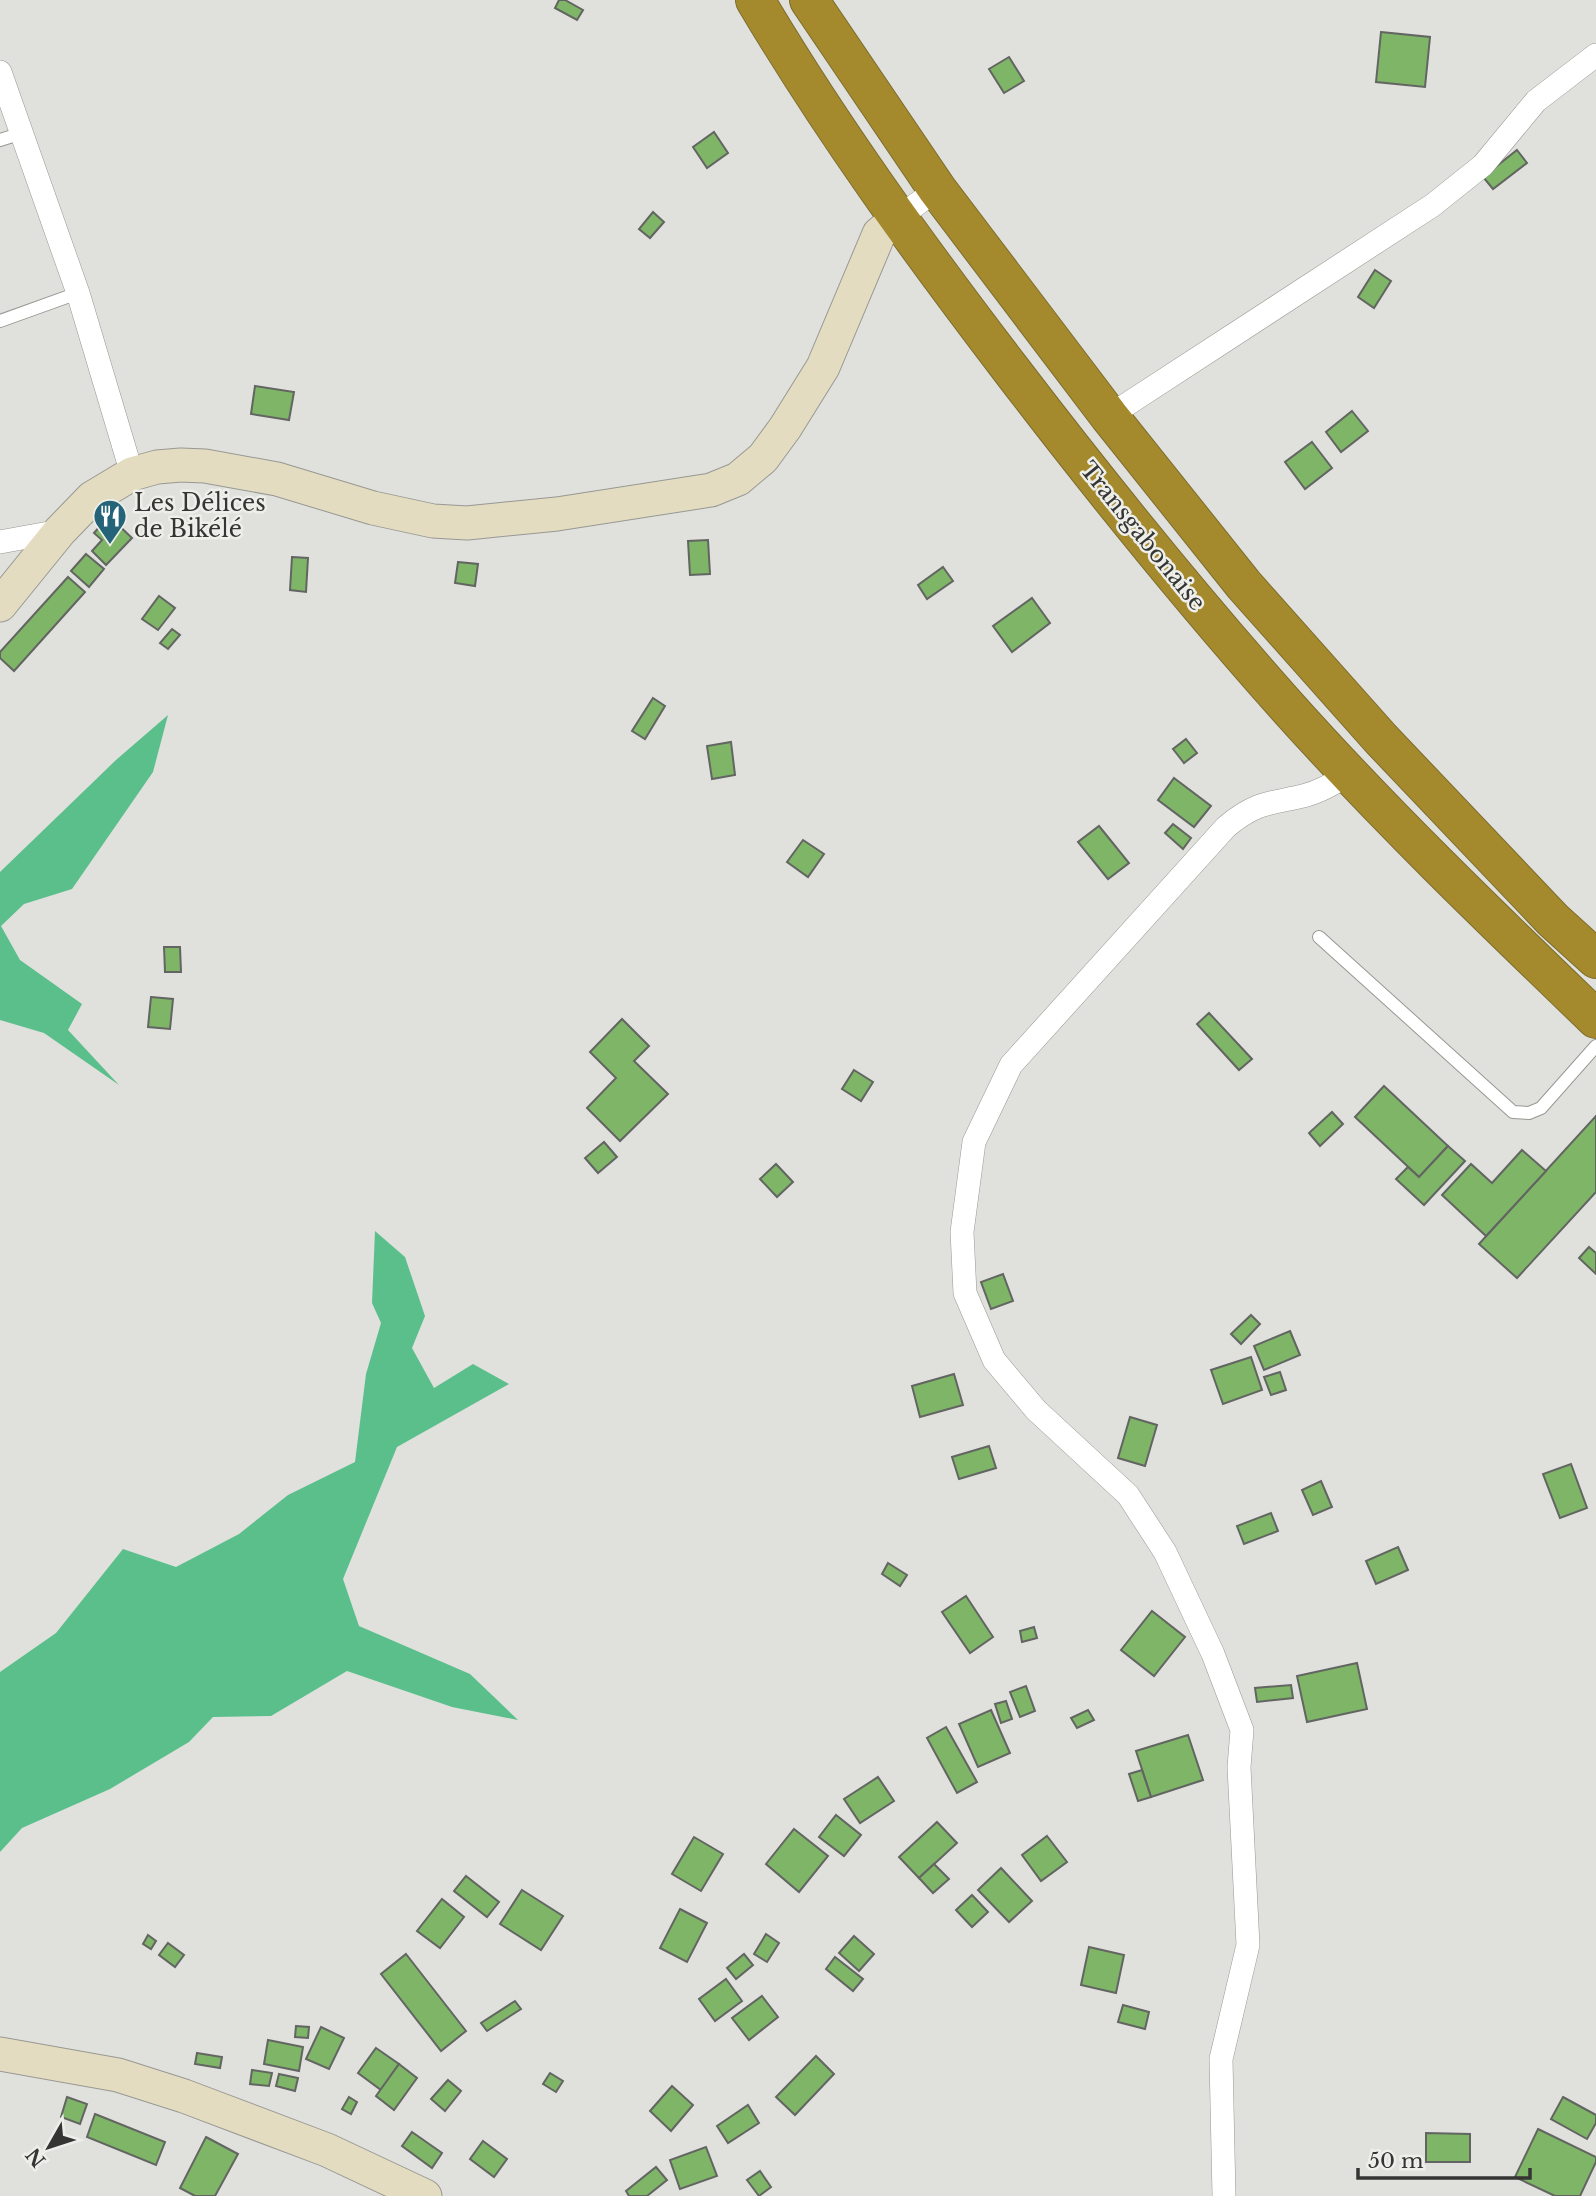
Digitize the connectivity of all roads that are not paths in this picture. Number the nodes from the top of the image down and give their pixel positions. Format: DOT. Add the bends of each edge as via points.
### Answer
graph roads {
  1 [pos="755,0"];
  2 [pos="809,0"];
  3 [pos="1596,55"];
  4 [pos="0,72"];
  5 [pos="11,137"];
  6 [pos="937,189"];
  7 [pos="897,219"];
  8 [pos="78,293"];
  9 [pos="0,321"];
  10 [pos="1109,416"];
  11 [pos="132,474"];
  12 [pos="60,531"];
  13 [pos="0,542"];
  14 [pos="0,605"];
  15 [pos="1349,774"];
  16 [pos="1319,937"];
  17 [pos="1596,959"];
  18 [pos="1596,1020"];
  19 [pos="1596,1046"];
  20 [pos="0,2054"];
  21 [pos="425,2196"];
  22 [pos="1224,2196"];
  1 -- 7 [label="highway, Transgabonaise"];
  2 -- 6 [label="highway, Transgabonaise"];
  3 -- 10 [label="street" via="1536,101 1483,165 1433,205"];
  4 -- 5 [label="street"];
  5 -- 8 [label="street"];
  6 -- 7 [label="street"];
  6 -- 10 [label="highway, Transgabonaise"];
  7 -- 11 [label="street" via="879,234 823,367 785,428 763,458 738,479 711,490 467,523 433,521 277,479 205,466 157,467"];
  7 -- 15 [label="highway, Transgabonaise" via="1059,433 1170,570"];
  8 -- 9 [label="lane"];
  8 -- 11 [label="street"];
  10 -- 17 [label="highway, Transgabonaise" via="1244,585 1381,739"];
  11 -- 12 [label="street" via="92,498"];
  12 -- 13 [label="street"];
  12 -- 14 [label="street"];
  15 -- 18 [label="highway, Transgabonaise"];
  15 -- 22 [label="street" via="1305,796 1253,807 1226,827 1011,1065 974,1142 961,1232 965,1293 994,1360 1036,1410 1128,1495 1166,1552 1242,1730 1239,1767 1248,1945 1221,2059"];
  16 -- 19 [label="lane" via="1513,1112 1541,1108"];
  20 -- 21 [label="street" via="118,2075 184,2096 327,2150"];
}
